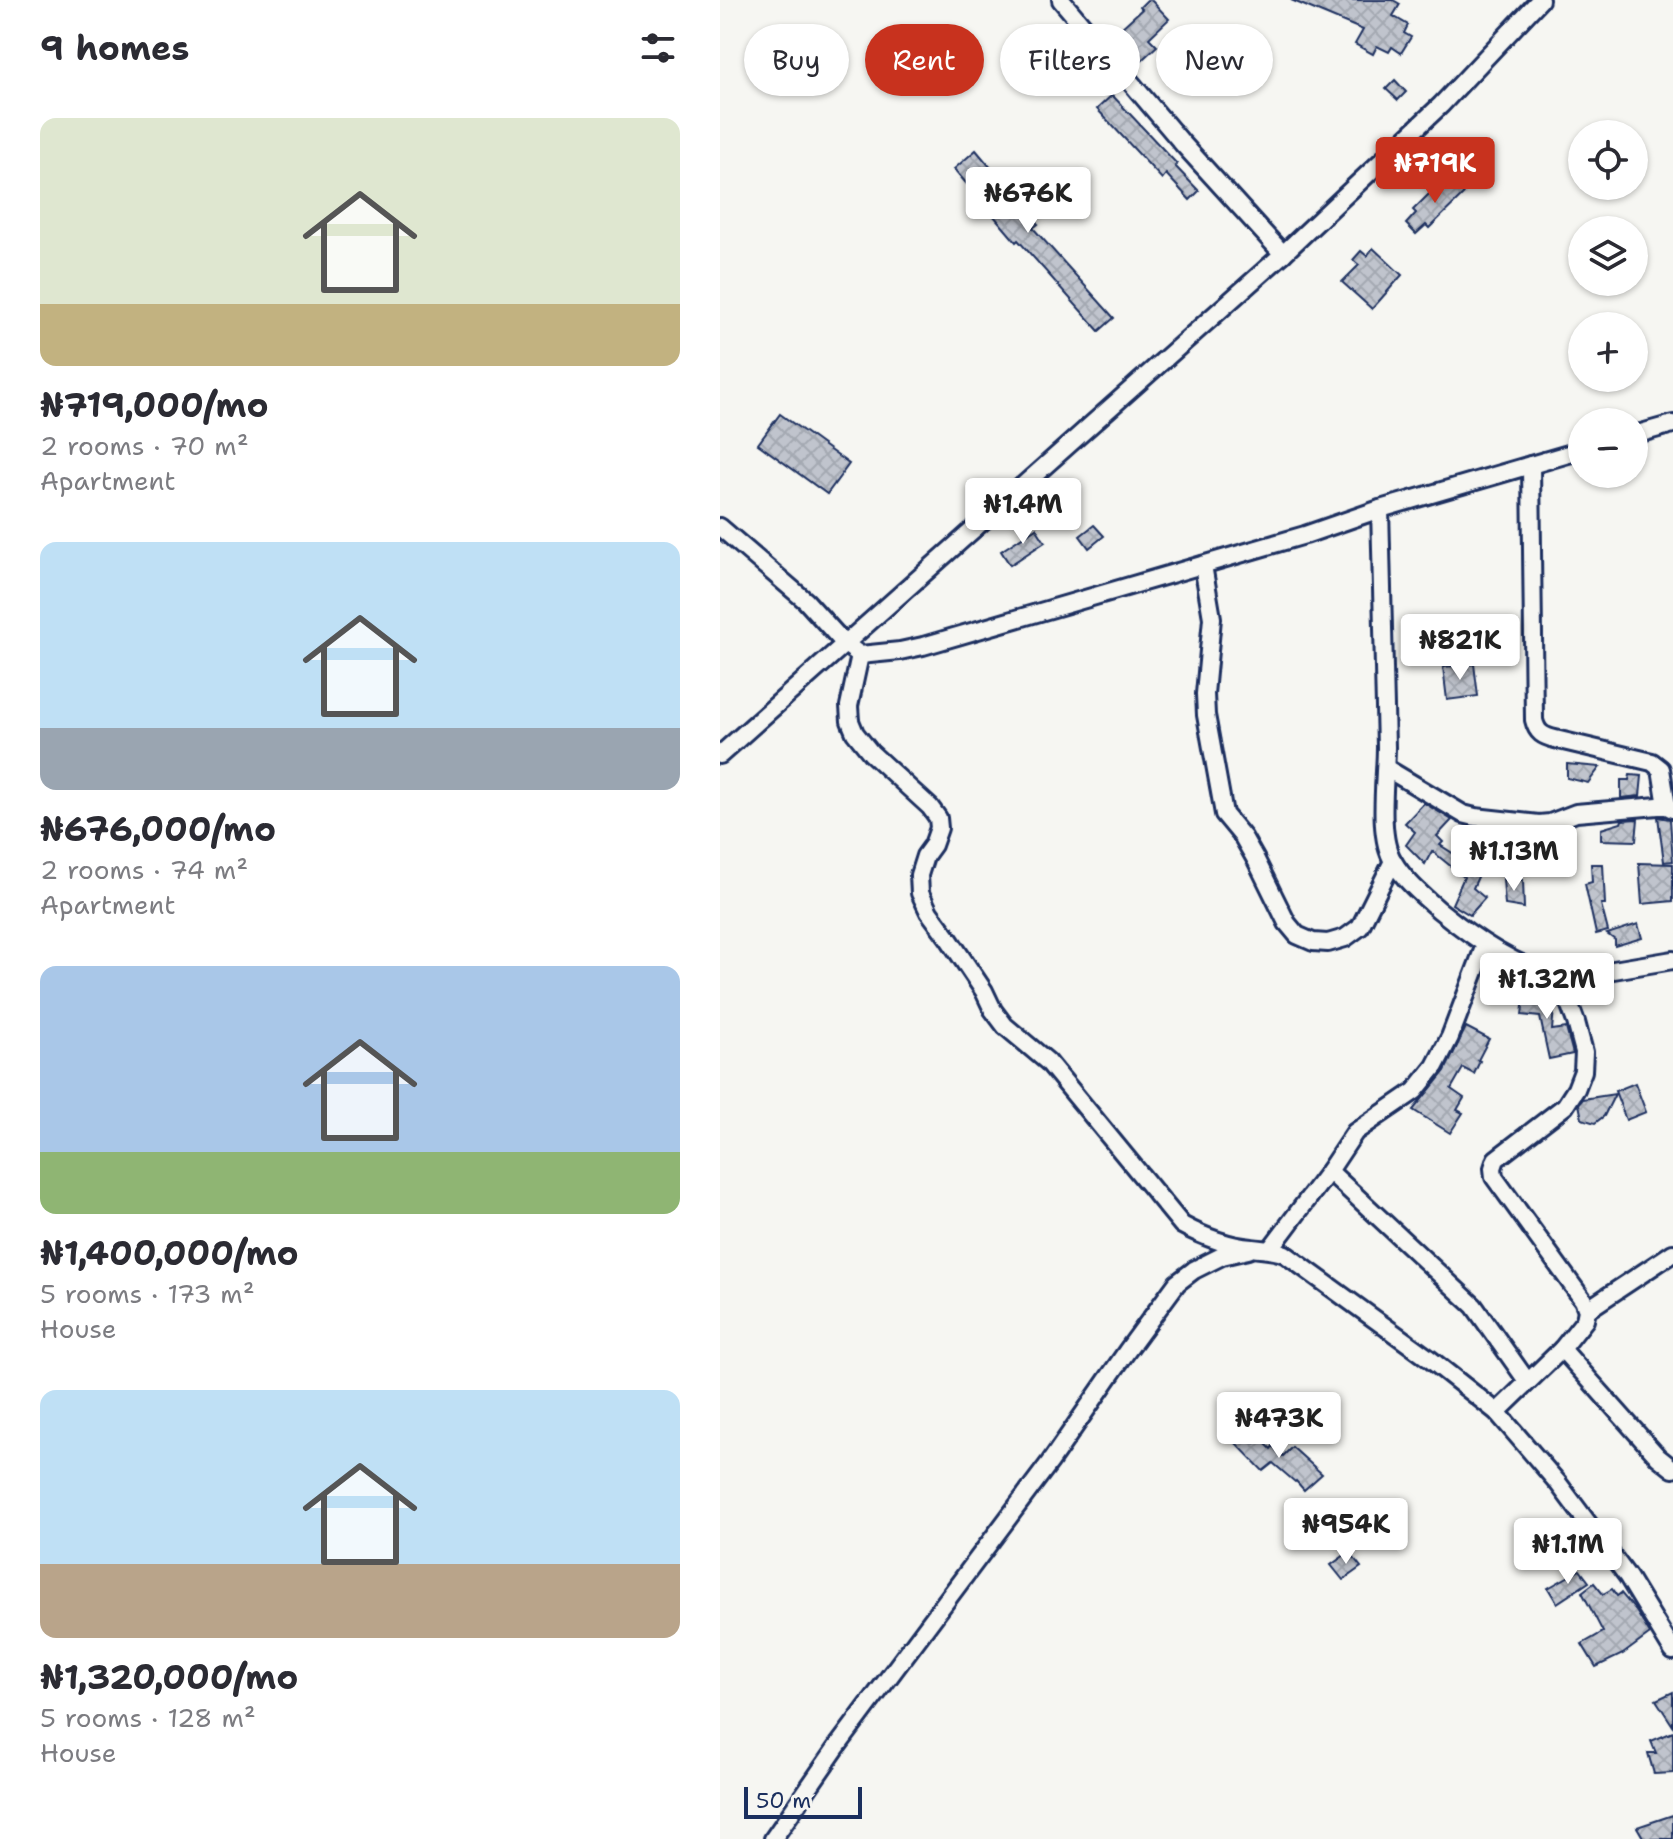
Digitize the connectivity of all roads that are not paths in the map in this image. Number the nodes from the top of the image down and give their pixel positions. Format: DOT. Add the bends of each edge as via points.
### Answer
graph roads {
  1 [pos="1540,0"];
  2 [pos="1065,2"];
  3 [pos="1283,254"];
  4 [pos="1673,424"];
  5 [pos="1648,431"];
  6 [pos="1568,454"];
  7 [pos="1531,465"];
  8 [pos="1380,509"];
  9 [pos="720,527"];
  10 [pos="1203,565"];
  11 [pos="844,643"];
  12 [pos="860,655"];
  13 [pos="720,755"];
  14 [pos="1386,768"];
  15 [pos="1670,808"];
  16 [pos="1393,861"];
  17 [pos="1485,945"];
  18 [pos="1673,960"];
  19 [pos="1560,979"];
  20 [pos="1329,1171"];
  21 [pos="1253,1248"];
  22 [pos="1271,1248"];
  23 [pos="1673,1253"];
  24 [pos="1587,1310"];
  25 [pos="1562,1349"];
  26 [pos="1527,1381"];
  27 [pos="1497,1412"];
  28 [pos="1673,1469"];
  29 [pos="1673,1651"];
  30 [pos="773,1839"];
  1 -- 3 [label="street" via="1441,105"];
  2 -- 3 [label="street"];
  3 -- 11 [label="street"];
  4 -- 5 [label="street"];
  6 -- 7 [label="street"];
  7 -- 8 [label="street"];
  7 -- 15 [label="street" via="1536,729 1543,736 1652,762 1661,769"];
  8 -- 10 [label="street"];
  8 -- 14 [label="street"];
  9 -- 11 [label="street" via="806,601"];
  10 -- 12 [label="street" via="923,646"];
  10 -- 16 [label="street" via="1212,618 1206,715 1224,814 1243,837 1287,923 1313,942 1345,938 1360,927"];
  11 -- 12 [label="street"];
  11 -- 13 [label="street"];
  12 -- 21 [label="street" via="850,721 871,753 938,818 939,828 919,875 920,893 993,1010 1048,1062 1182,1225 1199,1235"];
  14 -- 15 [label="street" via="1475,817 1539,824 1576,813"];
  14 -- 16 [label="street" via="1384,827"];
  16 -- 17 [label="street" via="1420,893"];
  17 -- 19 [label="street"];
  17 -- 20 [label="street" via="1435,1066 1415,1091 1355,1132"];
  18 -- 19 [label="street"];
  19 -- 24 [label="street" via="1584,1052 1583,1071 1565,1106 1496,1159 1493,1168 1494,1177"];
  20 -- 22 [label="street"];
  20 -- 26 [label="street" via="1474,1306"];
  21 -- 22 [label="street"];
  21 -- 30 [label="street" via="1222,1256 1177,1283"];
  22 -- 27 [label="street" via="1310,1271"];
  23 -- 24 [label="street"];
  24 -- 25 [label="street"];
  25 -- 26 [label="street"];
  25 -- 28 [label="street"];
  26 -- 27 [label="street"];
  27 -- 29 [label="street" via="1628,1577"];
}
